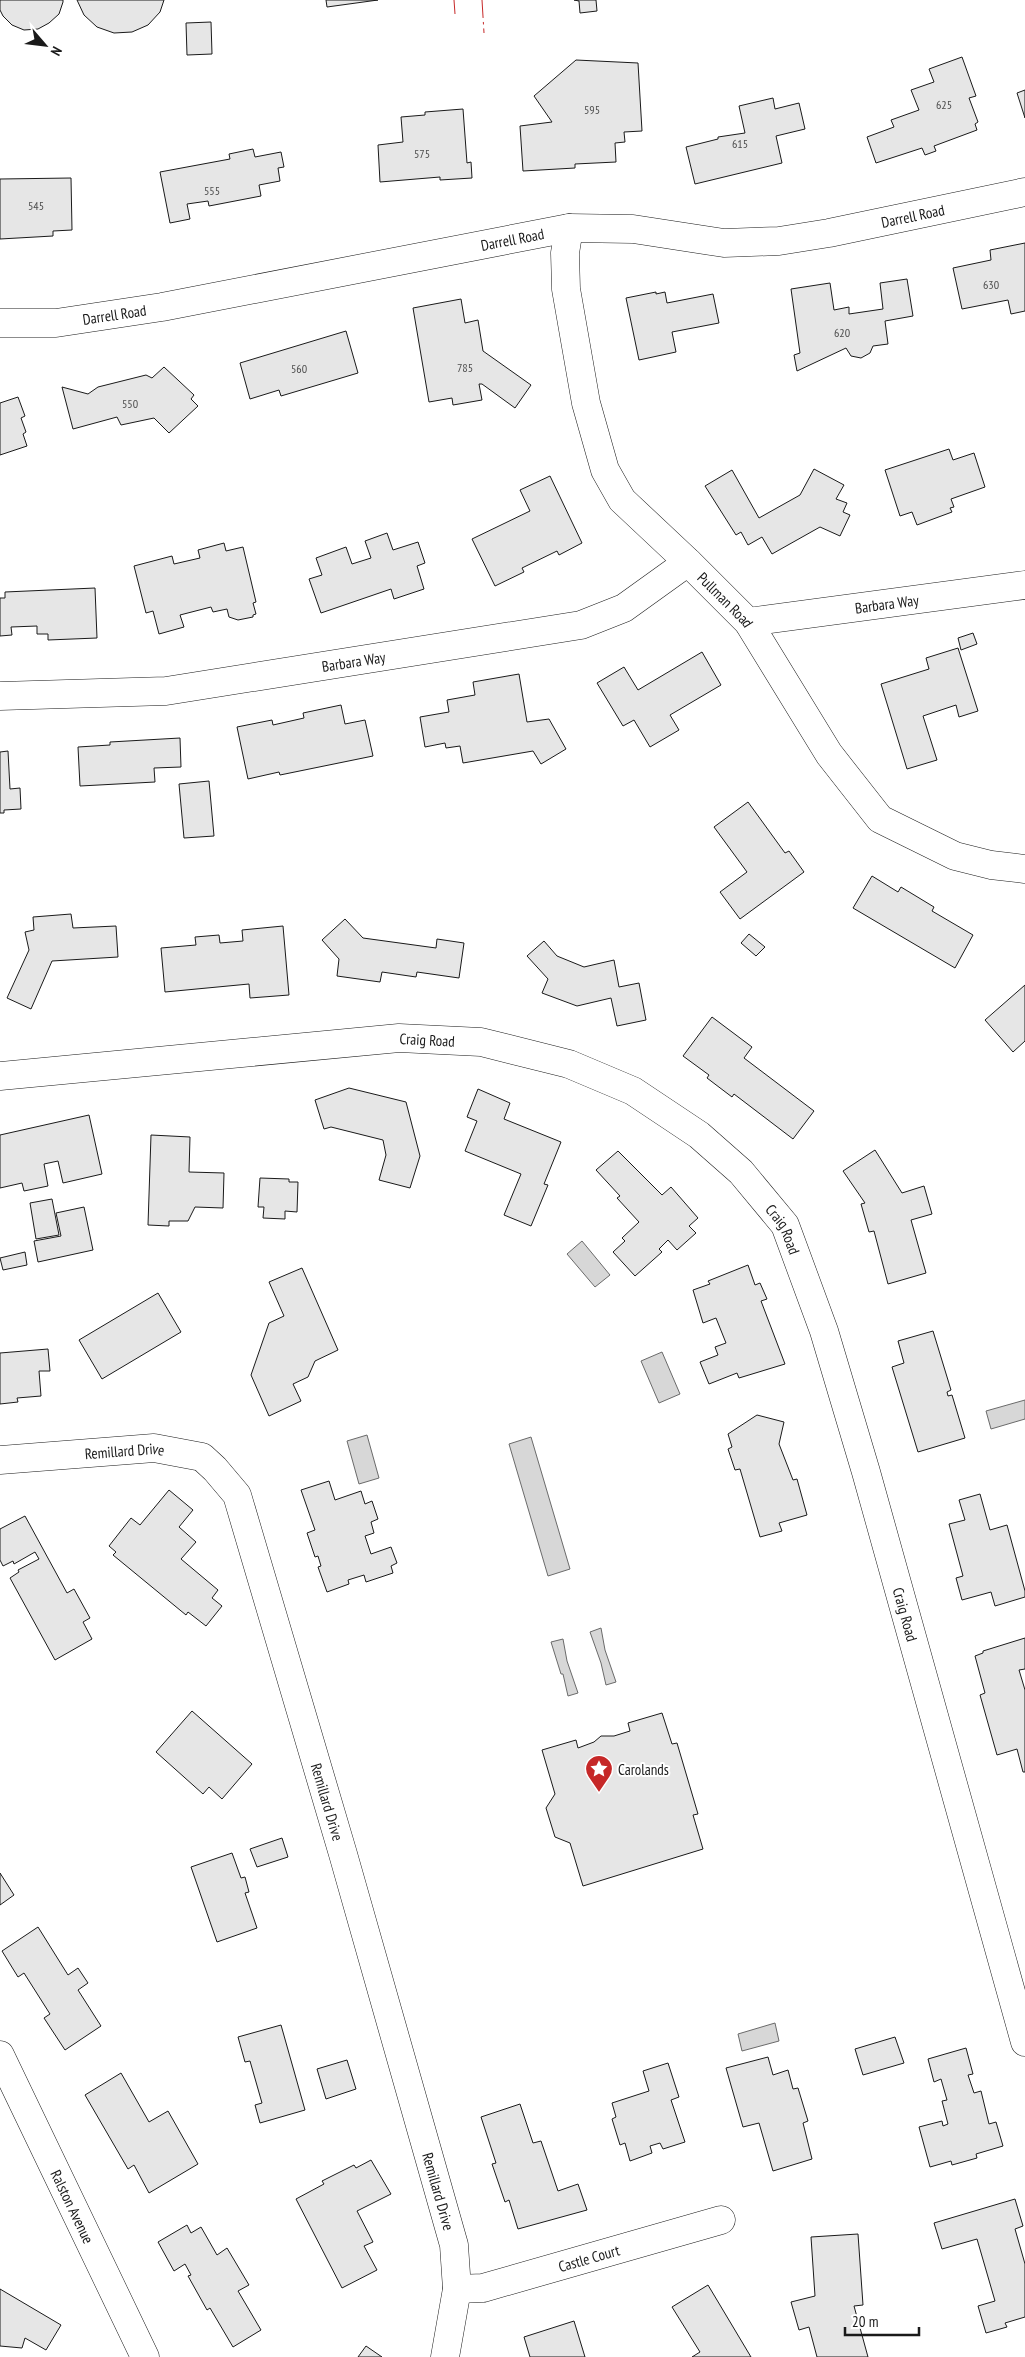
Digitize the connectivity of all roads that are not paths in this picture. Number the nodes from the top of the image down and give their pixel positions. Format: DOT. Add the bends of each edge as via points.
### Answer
graph roads {
  1 [pos="1025,192"];
  2 [pos="569,228"];
  3 [pos="0,323"];
  4 [pos="688,562"];
  5 [pos="1025,585"];
  6 [pos="748,622"];
  7 [pos="0,696"];
  8 [pos="1025,869"];
  9 [pos="0,1076"];
  10 [pos="0,1460"];
  11 [pos="1025,2042"];
  12 [pos="0,2055"];
  13 [pos="721,2220"];
  14 [pos="457,2289"];
  15 [pos="145,2357"];
  16 [pos="445,2357"];
  1 -- 2 [label="street, Darrell Road" via="779,241 724,243 633,230"];
  2 -- 3 [label="street, Darrell Road" via="162,307 56,323"];
  2 -- 4 [label="street, Pullman Road" via="565,253 566,289 586,403 605,470 622,500"];
  4 -- 6 [label="street, Pullman Road"];
  4 -- 7 [label="street, Barbara Way" via="624,608 581,625 166,691"];
  5 -- 6 [label="street, Barbara Way"];
  6 -- 8 [label="street, Pullman Road" via="829,754 880,819 956,856"];
  9 -- 11 [label="street, Craig Road" via="399,1038 482,1042 569,1064 633,1091 700,1135 741,1172 785,1225 824,1331"];
  10 -- 14 [label="street, Remillard Drive" via="154,1448 202,1457 237,1495 427,2147 454,2245"];
  12 -- 15 [label="street, Ralston Avenue"];
  13 -- 14 [label="street, Castle Court" via="483,2288"];
  14 -- 16 [label="street, Remillard Drive"];
}
